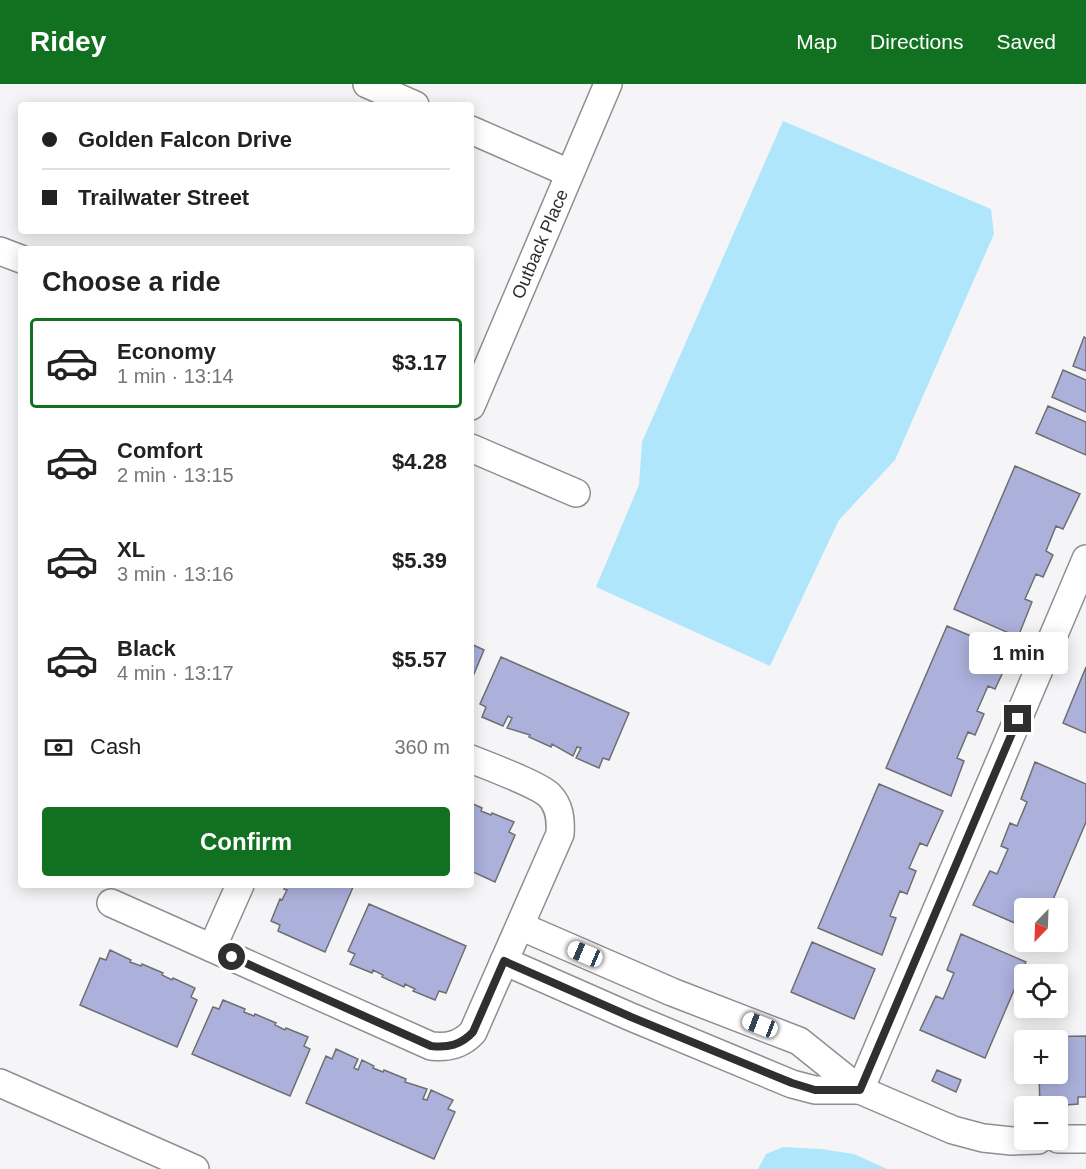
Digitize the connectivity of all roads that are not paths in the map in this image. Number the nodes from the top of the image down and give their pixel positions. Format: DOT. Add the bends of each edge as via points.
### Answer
graph roads {
  1 [pos="367,84"];
  2 [pos="608,84"];
  3 [pos="408,102"];
  4 [pos="474,131"];
  5 [pos="569,172"];
  6 [pos="0,250"];
  7 [pos="18,258"];
  8 [pos="474,399"];
  9 [pos="474,449"];
  10 [pos="576,493"];
  11 [pos="1086,559"];
  12 [pos="1075,614"];
  13 [pos="474,760"];
  14 [pos="239,888"];
  15 [pos="111,903"];
  16 [pos="520,926"];
  17 [pos="212,948"];
  18 [pos="504,961"];
  19 [pos="0,1083"];
  20 [pos="860,1090"];
  21 [pos="1068,1139"];
  22 [pos="1086,1139"];
  23 [pos="1014,1141"];
  24 [pos="195,1169"];
  1 -- 3 [label="street"];
  2 -- 5 [label="street, Outback Place"];
  4 -- 5 [label="street"];
  5 -- 8 [label="street, Outback Place"];
  6 -- 7 [label="street"];
  9 -- 10 [label="street"];
  11 -- 12 [label="street"];
  12 -- 20 [label="street"];
  13 -- 16 [label="street" via="548,794 558,808 560,834"];
  14 -- 17 [label="street"];
  15 -- 17 [label="street"];
  16 -- 18 [label="street"];
  16 -- 20 [label="street" via="672,992 799,1041"];
  17 -- 18 [label="street" via="431,1046 443,1047 465,1041 473,1032"];
  18 -- 20 [label="street" via="792,1083 815,1090"];
  19 -- 24 [label="street"];
  20 -- 23 [label="street" via="953,1130"];
  21 -- 22 [label="street"];
}
